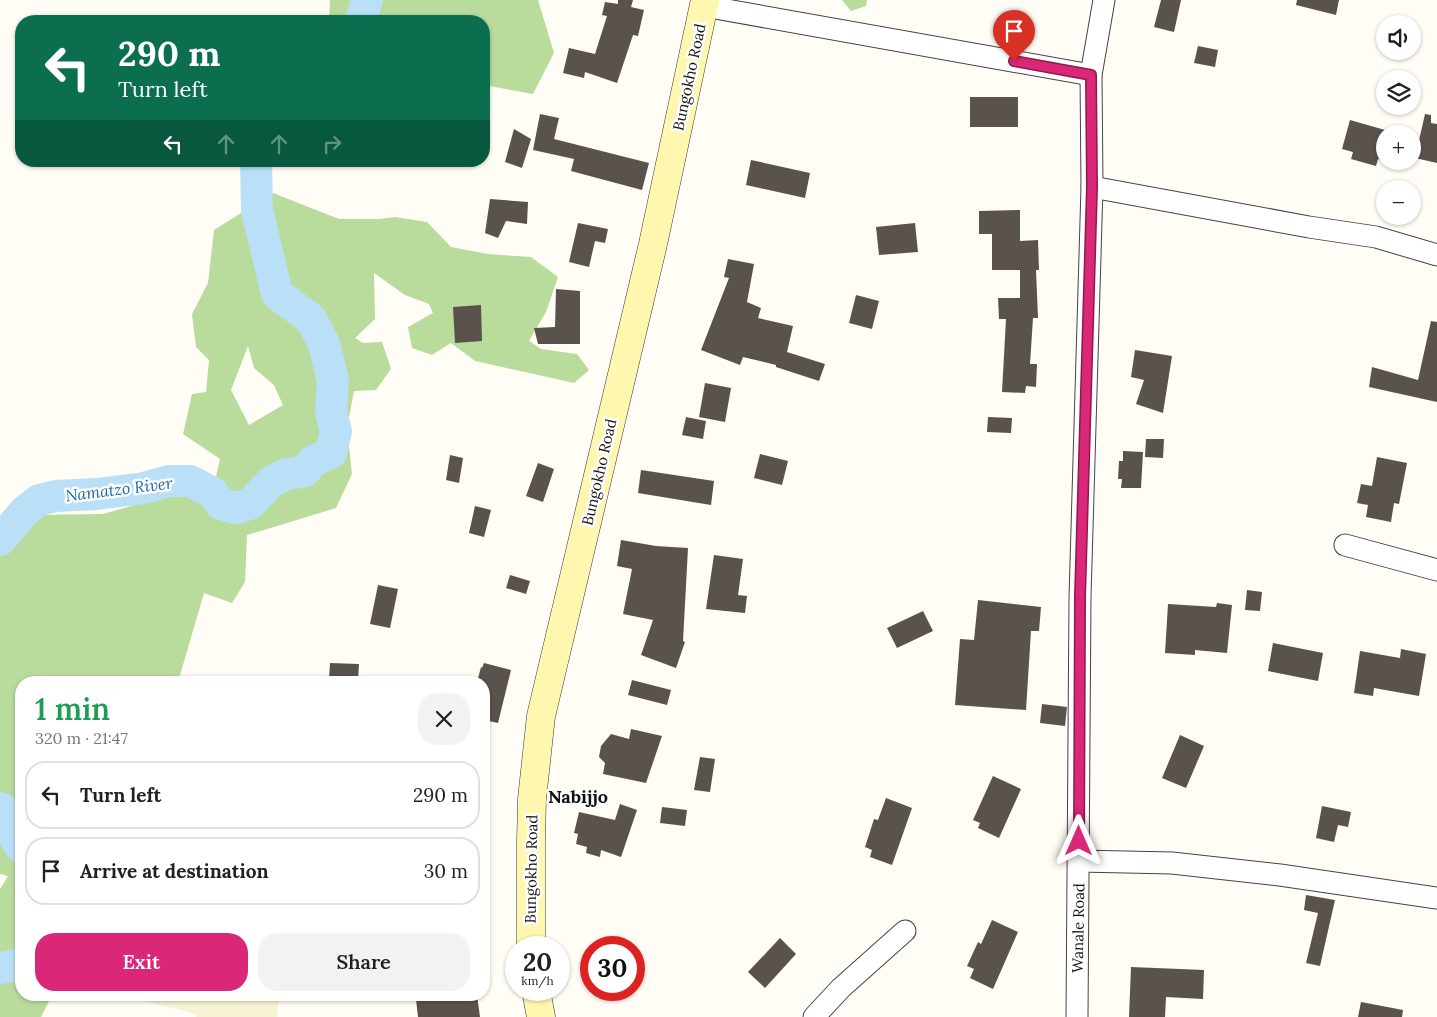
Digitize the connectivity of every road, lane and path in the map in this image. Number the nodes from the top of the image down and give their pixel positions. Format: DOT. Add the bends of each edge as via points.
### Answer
graph roads {
  1 [pos="1104,0"];
  2 [pos="704,3"];
  3 [pos="1091,75"];
  4 [pos="1092,187"];
  5 [pos="1437,255"];
  6 [pos="1345,545"];
  7 [pos="1437,570"];
  8 [pos="1078,861"];
  9 [pos="1437,898"];
  10 [pos="905,931"];
  11 [pos="531,936"];
  12 [pos="538,1001"];
  13 [pos="541,1017"];
  14 [pos="814,1017"];
  15 [pos="1077,1017"];
  1 -- 3 [label="street, Wanale Road"];
  2 -- 3 [label="street"];
  2 -- 11 [label="street, Bungokho Road" via="653,244 542,716 532,799"];
  3 -- 4 [label="street, Wanale Road"];
  4 -- 5 [label="street" via="1309,228 1376,237"];
  4 -- 8 [label="street, Wanale Road" via="1080,597"];
  6 -- 7 [label="street"];
  8 -- 9 [label="street" via="1172,863"];
  8 -- 15 [label="street, Wanale Road"];
  10 -- 14 [label="street" via="840,988"];
  12 -- 13 [label="street"];
}
